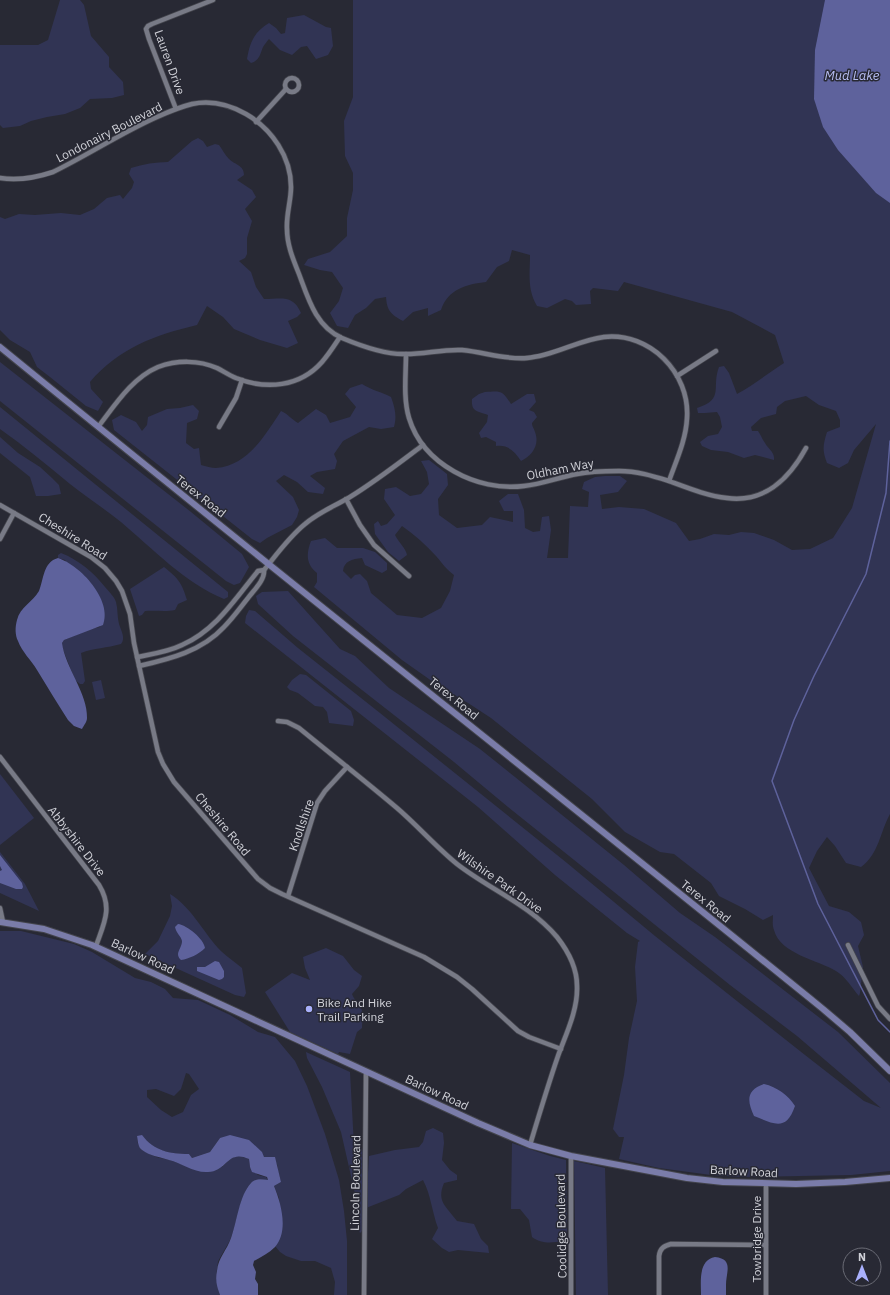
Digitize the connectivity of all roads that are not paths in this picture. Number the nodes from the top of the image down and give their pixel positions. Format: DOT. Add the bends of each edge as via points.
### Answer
graph roads {
  1 [pos="213,0"];
  2 [pos="286,89"];
  3 [pos="176,109"];
  4 [pos="256,122"];
  5 [pos="0,178"];
  6 [pos="340,337"];
  7 [pos="0,347"];
  8 [pos="716,352"];
  9 [pos="406,354"];
  10 [pos="677,376"];
  11 [pos="242,380"];
  12 [pos="98,427"];
  13 [pos="219,427"];
  14 [pos="423,445"];
  15 [pos="806,448"];
  16 [pos="669,481"];
  17 [pos="346,500"];
  18 [pos="0,505"];
  19 [pos="14,513"];
  20 [pos="0,539"];
  21 [pos="269,564"];
  22 [pos="264,570"];
  23 [pos="408,576"];
  24 [pos="223,615"];
  25 [pos="230,621"];
  26 [pos="196,638"];
  27 [pos="200,646"];
  28 [pos="138,657"];
  29 [pos="139,666"];
  30 [pos="278,721"];
  31 [pos="0,757"];
  32 [pos="347,767"];
  33 [pos="288,896"];
  34 [pos="0,908"];
  35 [pos="2,922"];
  36 [pos="848,944"];
  37 [pos="96,946"];
  38 [pos="890,1019"];
  39 [pos="560,1048"];
  40 [pos="890,1071"];
  41 [pos="366,1072"];
  42 [pos="530,1145"];
  43 [pos="570,1156"];
  44 [pos="890,1178"];
  45 [pos="766,1184"];
  46 [pos="766,1245"];
  47 [pos="364,1295"];
  48 [pos="571,1295"];
  49 [pos="659,1295"];
  50 [pos="766,1295"];
  1 -- 3 [label="street, Lauren Drive" via="147,27 146,31"];
  2 -- 4 [label="street"];
  3 -- 4 [label="street, Londonairy Boulevard" via="200,103 215,103 235,109"];
  3 -- 5 [label="street, Londonairy Boulevard" via="143,123 53,172 25,179"];
  4 -- 6 [label="street, Londonairy Boulevard" via="275,140 286,161 291,184 287,221 288,240 310,303 321,322"];
  6 -- 9 [label="street, Londonairy Boulevard" via="378,350"];
  6 -- 11 [label="street" via="321,363 299,379 279,385 253,384"];
  7 -- 12 [label="main road, Terex Road"];
  8 -- 10 [label="street"];
  9 -- 10 [label="street, Londonairy Boulevard" via="454,350 506,358 531,358 590,340 613,337 634,340 649,347 665,360"];
  9 -- 14 [label="street, Oldham Way" via="408,416"];
  10 -- 16 [label="street, Londonairy Boulevard" via="686,398 687,422"];
  11 -- 12 [label="street" via="198,363 166,365 149,372 132,385"];
  11 -- 13 [label="street" via="236,398"];
  12 -- 21 [label="main road, Terex Road"];
  14 -- 16 [label="street, Oldham Way" via="456,473 501,486 524,486 598,471 634,472"];
  14 -- 17 [label="street"];
  15 -- 16 [label="street, Oldham Way" via="794,469 779,484 750,497 722,497"];
  17 -- 21 [label="street" via="304,524"];
  17 -- 23 [label="street" via="374,545"];
  18 -- 19 [label="street, Cheshire Road"];
  19 -- 20 [label="street"];
  19 -- 28 [label="street, Cheshire Road" via="91,557 105,568 122,592 130,614"];
  21 -- 22 [label="street"];
  21 -- 40 [label="main road, Terex Road" via="823,1009"];
  22 -- 24 [label="street" via="258,572"];
  22 -- 25 [label="street" via="264,575"];
  24 -- 25 [label="street"];
  24 -- 26 [label="street"];
  25 -- 27 [label="street"];
  26 -- 27 [label="street"];
  26 -- 28 [label="street" via="181,646"];
  27 -- 29 [label="street" via="176,657"];
  28 -- 29 [label="street, Cheshire Road"];
  29 -- 33 [label="street, Cheshire Road" via="154,739 166,770 258,879"];
  30 -- 32 [label="street, Wilshire Park Drive" via="299,728"];
  31 -- 37 [label="street, Abbyshire Drive" via="104,894 107,905 106,918"];
  32 -- 33 [label="street, Knollshire" via="317,803"];
  32 -- 39 [label="street, Wilshire Park Drive" via="451,858 524,908 564,946 574,967 577,986 575,1006"];
  33 -- 39 [label="street, Cheshire Road" via="428,959 472,989 518,1031"];
  34 -- 35 [label="street"];
  35 -- 37 [label="main road, Barlow Road" via="44,929"];
  36 -- 38 [label="street" via="878,1006"];
  37 -- 41 [label="main road, Barlow Road"];
  39 -- 42 [label="street, Wilshire Park Drive"];
  41 -- 42 [label="main road, Barlow Road"];
  41 -- 47 [label="street, Lincoln Boulevard"];
  42 -- 43 [label="main road, Barlow Road"];
  43 -- 45 [label="main road, Barlow Road" via="687,1178"];
  43 -- 48 [label="street, Coolidge Boulevard"];
  44 -- 45 [label="main road, Barlow Road" via="810,1184"];
  45 -- 46 [label="street, Towbridge Drive"];
  46 -- 49 [label="street" via="664,1246 659,1256"];
  46 -- 50 [label="street, Towbridge Drive"];
}
